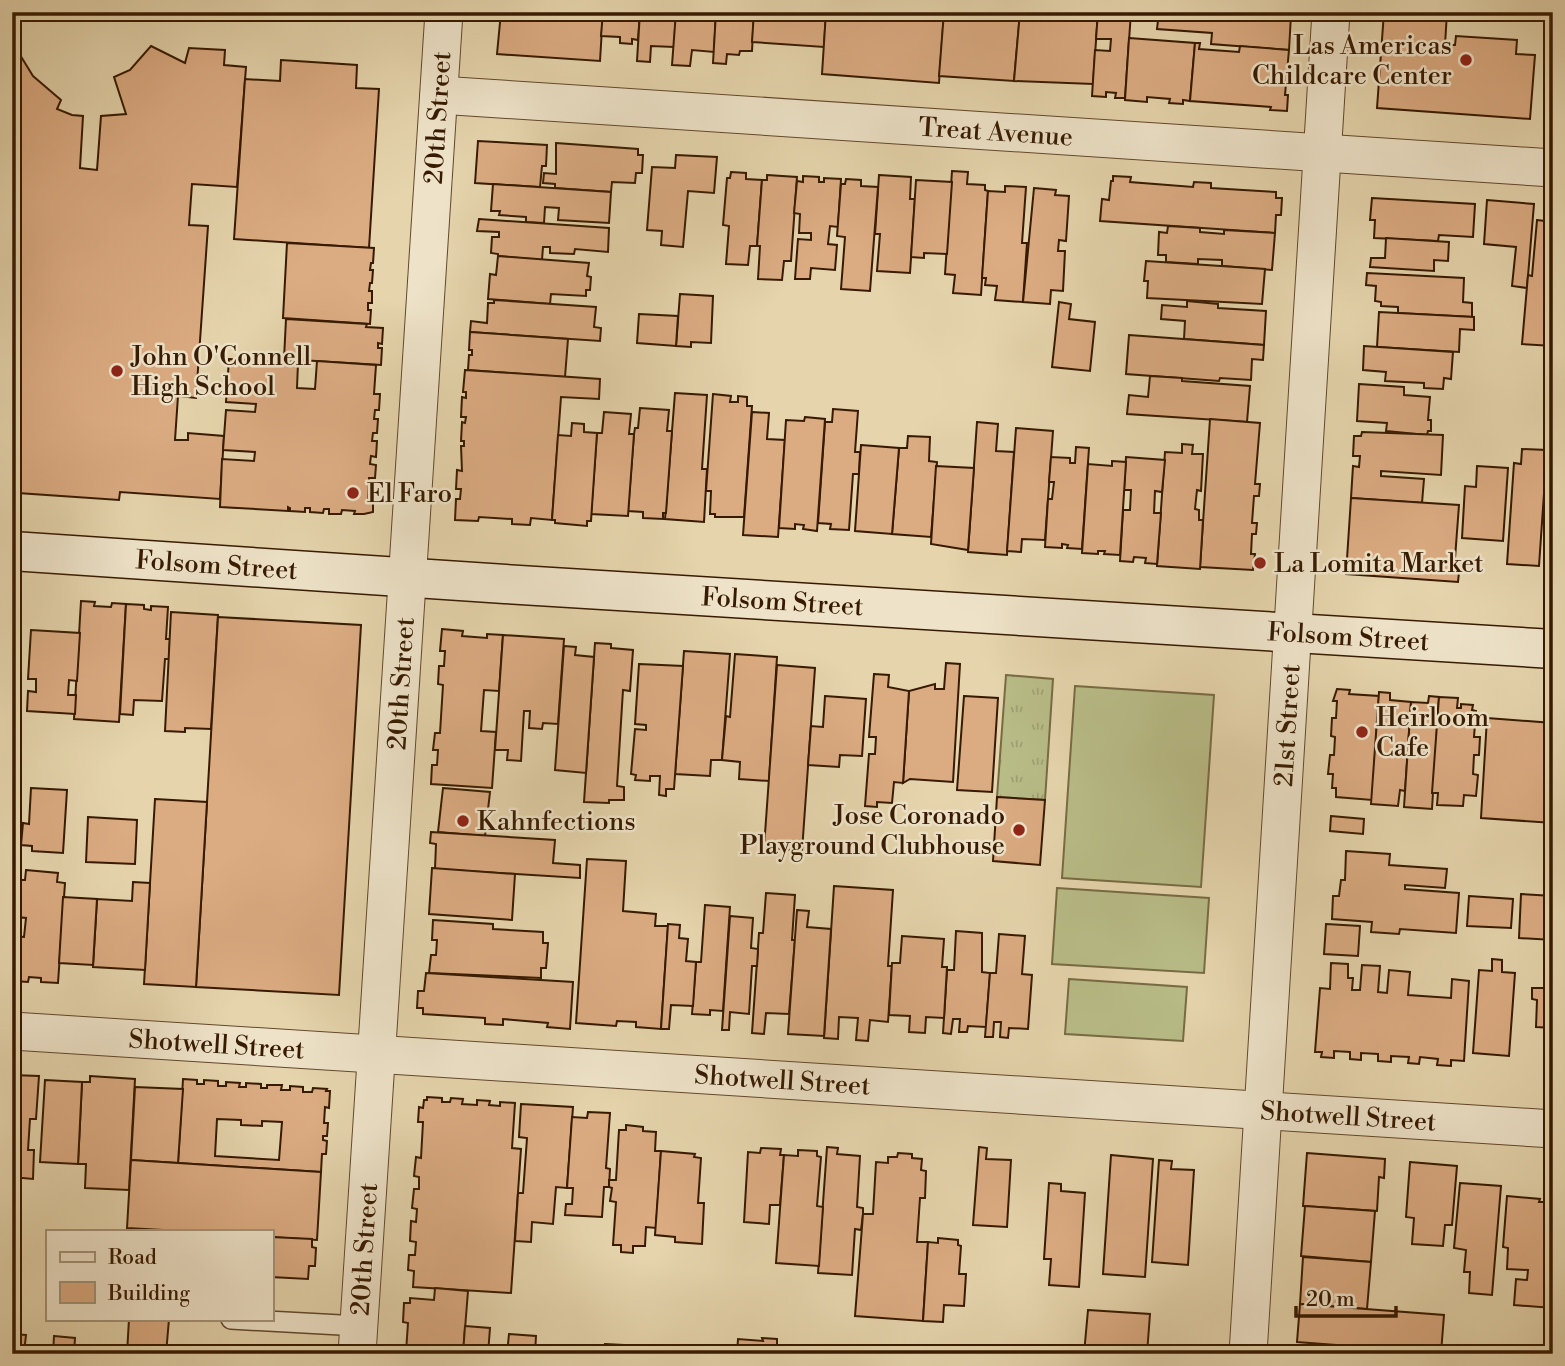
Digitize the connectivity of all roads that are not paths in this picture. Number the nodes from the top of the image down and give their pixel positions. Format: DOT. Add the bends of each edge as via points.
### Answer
graph roads {
  1 [pos="444,12"];
  2 [pos="1331,12"];
  3 [pos="439,95"];
  4 [pos="1321,154"];
  5 [pos="1553,168"];
  6 [pos="12,551"];
  7 [pos="407,578"];
  8 [pos="1294,634"];
  9 [pos="1553,649"];
  10 [pos="12,1031"];
  11 [pos="377,1054"];
  12 [pos="1264,1110"];
  13 [pos="1553,1129"];
  14 [pos="237,1320"];
  15 [pos="358,1340"];
  16 [pos="1248,1354"];
  1 -- 3 [label="street, 20th Street"];
  2 -- 4 [label="street, 21st Street"];
  3 -- 4 [label="street, Treat Avenue"];
  3 -- 7 [label="street, 20th Street"];
  4 -- 5 [label="street, Treat Avenue"];
  4 -- 8 [label="street, 21st Street"];
  6 -- 7 [label="street, Folsom Street"];
  7 -- 8 [label="street, Folsom Street"];
  7 -- 11 [label="street, 20th Street"];
  8 -- 9 [label="street, Folsom Street"];
  8 -- 12 [label="street, 21st Street"];
  10 -- 11 [label="street, Shotwell Street"];
  11 -- 12 [label="street, Shotwell Street"];
  11 -- 15 [label="street, 20th Street"];
  12 -- 13 [label="street, Shotwell Street"];
  12 -- 16 [label="street, 21st Street"];
  14 -- 15 [label="lane"];
}
